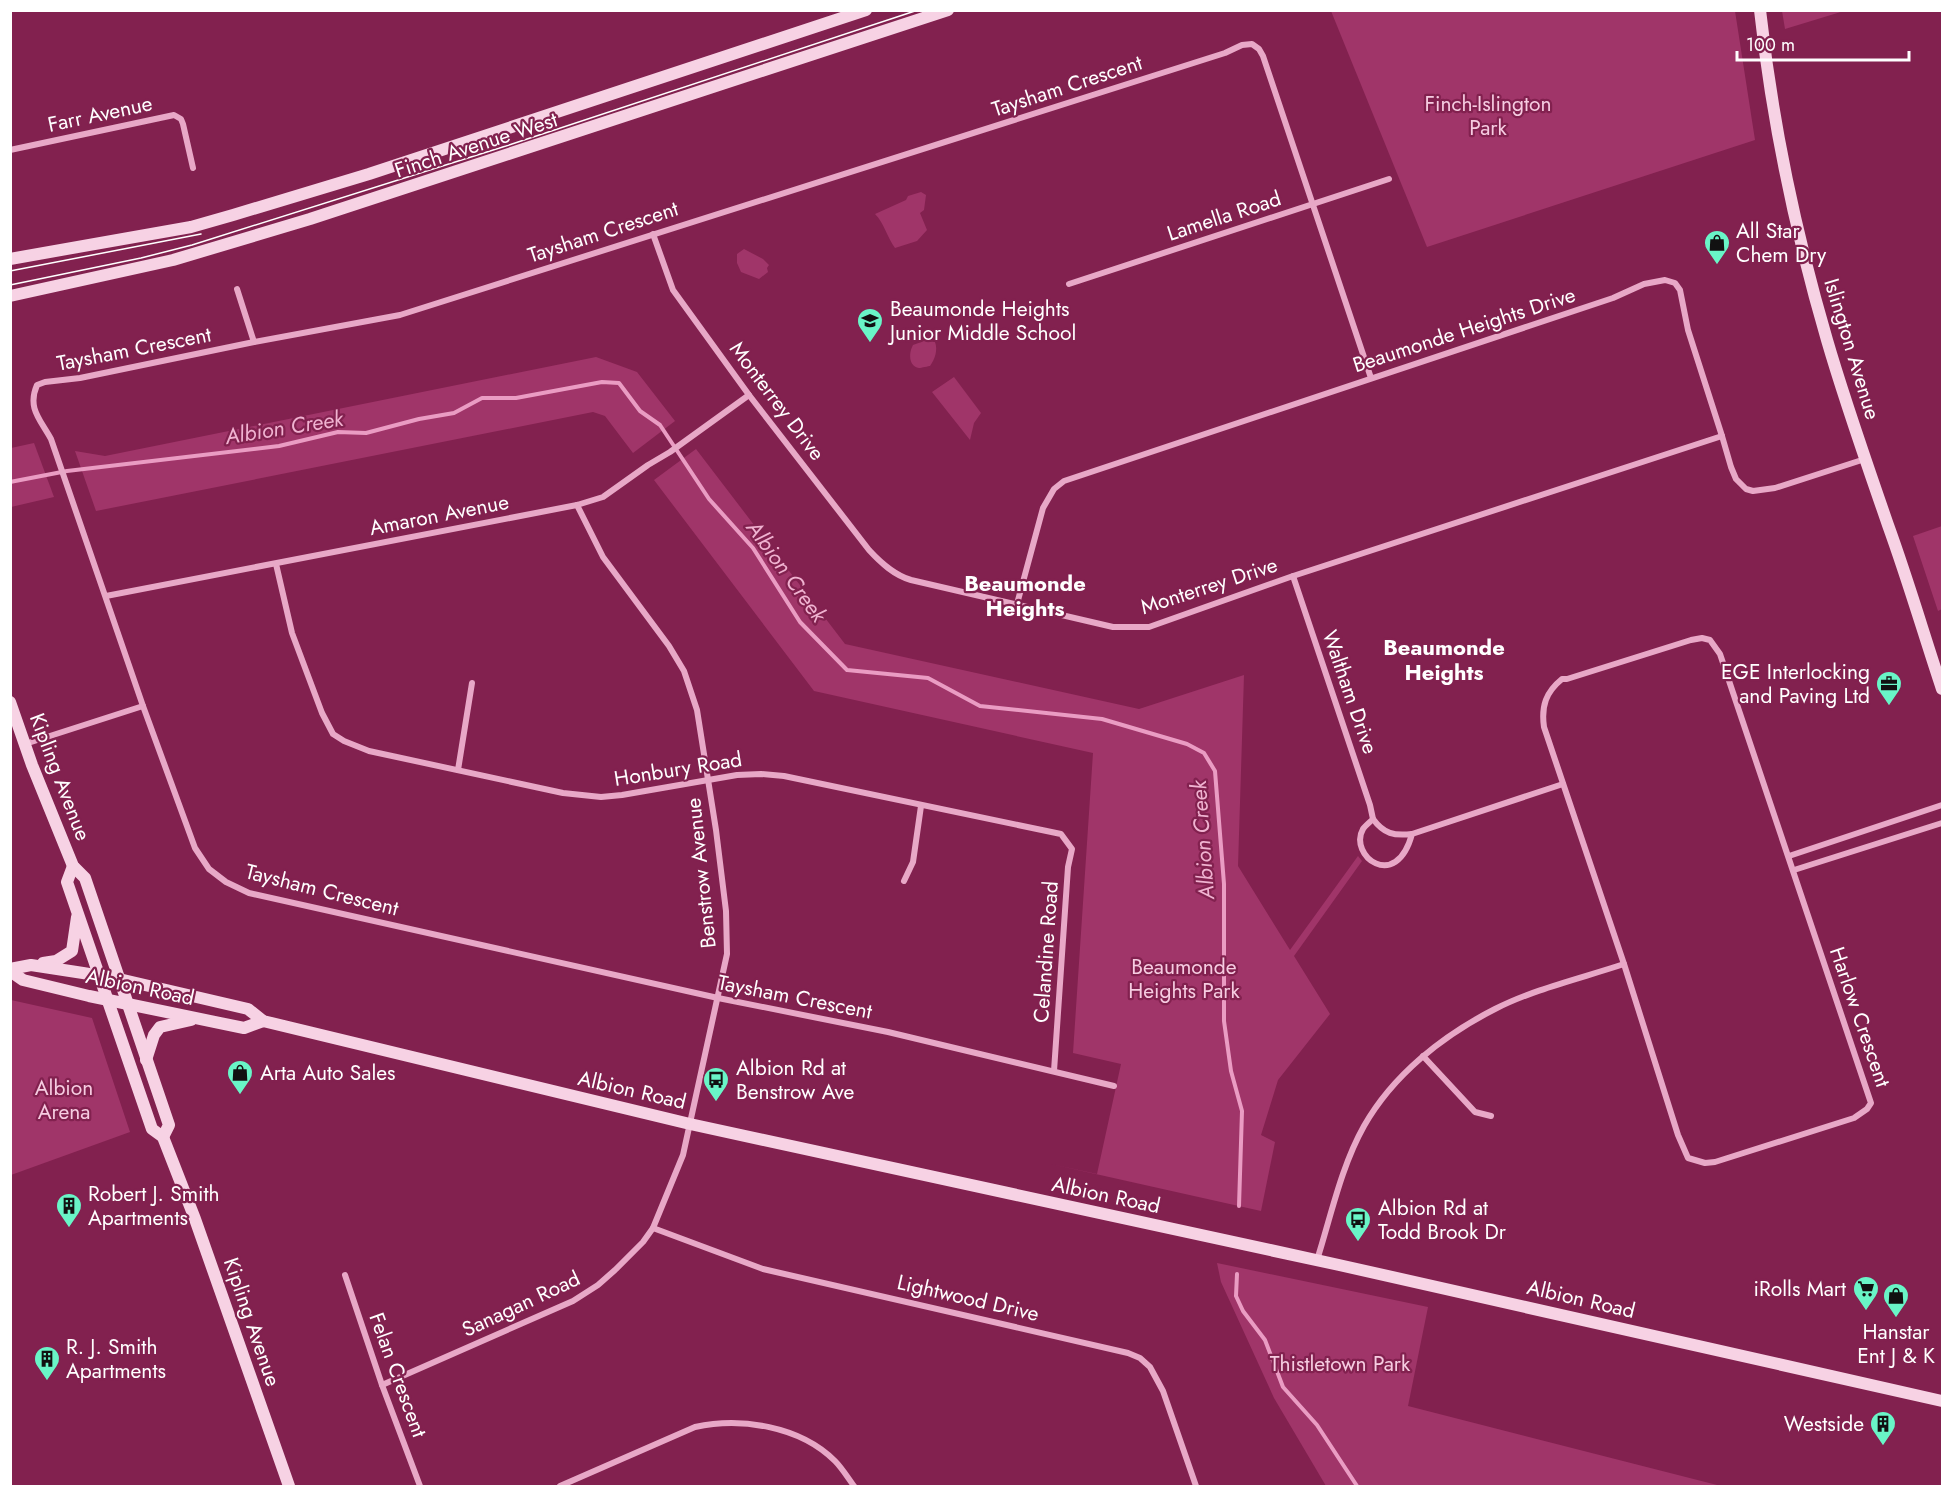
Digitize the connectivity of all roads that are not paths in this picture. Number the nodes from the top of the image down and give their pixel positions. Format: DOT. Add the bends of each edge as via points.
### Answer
graph roads {
  1 [pos="866,10"];
  2 [pos="948,10"];
  3 [pos="1760,10"];
  4 [pos="10,150"];
  5 [pos="193,168"];
  6 [pos="1389,179"];
  7 [pos="1313,204"];
  8 [pos="653,234"];
  9 [pos="10,259"];
  10 [pos="1069,284"];
  11 [pos="237,289"];
  12 [pos="10,296"];
  13 [pos="254,342"];
  14 [pos="1371,378"];
  15 [pos="749,395"];
  16 [pos="1722,435"];
  17 [pos="1865,459"];
  18 [pos="577,505"];
  19 [pos="276,564"];
  20 [pos="1293,576"];
  21 [pos="106,596"];
  22 [pos="1017,604"];
  23 [pos="472,682"];
  24 [pos="1942,689"];
  25 [pos="10,702"];
  26 [pos="143,706"];
  27 [pos="25,744"];
  28 [pos="458,770"];
  29 [pos="708,781"];
  30 [pos="1563,784"];
  31 [pos="1942,805"];
  32 [pos="921,806"];
  33 [pos="1372,819"];
  34 [pos="1942,823"];
  35 [pos="1412,834"];
  36 [pos="1065,837"];
  37 [pos="1789,856"];
  38 [pos="73,866"];
  39 [pos="1794,870"];
  40 [pos="904,881"];
  41 [pos="78,913"];
  42 [pos="1624,964"];
  43 [pos="31,965"];
  44 [pos="10,970"];
  45 [pos="99,976"];
  46 [pos="119,979"];
  47 [pos="718,998"];
  48 [pos="106,999"];
  49 [pos="126,1004"];
  50 [pos="196,1019"];
  51 [pos="263,1022"];
  52 [pos="1423,1056"];
  53 [pos="146,1060"];
  54 [pos="1054,1071"];
  55 [pos="1114,1086"];
  56 [pos="1491,1116"];
  57 [pos="690,1124"];
  58 [pos="163,1137"];
  59 [pos="653,1228"];
  60 [pos="1317,1260"];
  61 [pos="345,1275"];
  62 [pos="382,1385"];
  63 [pos="1942,1401"];
  64 [pos="289,1486"];
  65 [pos="420,1486"];
  66 [pos="560,1486"];
  67 [pos="854,1486"];
  68 [pos="1196,1486"];
  1 -- 9 [label="main road, Finch Avenue West" via="233,216"];
  2 -- 12 [label="main road, Finch Avenue West" via="310,219 173,260"];
  3 -- 17 [label="main road, Islington Avenue" via="1785,171 1804,253"];
  4 -- 5 [label="street, Farr Avenue" via="174,115 181,118"];
  6 -- 7 [label="street, Lamella Road"];
  7 -- 8 [label="street, Taysham Crescent" via="1263,56 1252,44"];
  7 -- 10 [label="street, Lamella Road"];
  7 -- 14 [label="street, Taysham Crescent"];
  8 -- 13 [label="street, Taysham Crescent" via="400,315"];
  8 -- 15 [label="street, Monterrey Drive" via="673,290"];
  11 -- 13 [label="street"];
  13 -- 21 [label="street, Taysham Crescent" via="37,385 33,408 51,439"];
  14 -- 16 [label="street, Beaumonde Heights Drive" via="1665,280 1675,283 1680,290 1688,330"];
  14 -- 22 [label="street, Beaumonde Heights Drive" via="1064,481 1043,508"];
  15 -- 18 [label="street, Amaron Avenue" via="603,497"];
  15 -- 22 [label="street, Monterrey Drive" via="879,560 902,577"];
  16 -- 17 [label="street, Beaumonde Heights Drive" via="1736,479 1753,491 1775,488"];
  16 -- 20 [label="street, Monterrey Drive"];
  17 -- 24 [label="main road, Islington Avenue"];
  18 -- 19 [label="street, Amaron Avenue"];
  18 -- 29 [label="street, Benstrow Avenue" via="603,558 684,671 697,710"];
  19 -- 21 [label="street, Amaron Avenue"];
  19 -- 28 [label="street, Honbury Road" via="292,633 333,734 369,751"];
  20 -- 22 [label="street, Monterrey Drive" via="1149,627 1113,627"];
  20 -- 33 [label="street, Waltham Drive"];
  21 -- 26 [label="street, Taysham Crescent"];
  23 -- 28 [label="street"];
  25 -- 27 [label="main road, Kipling Avenue"];
  26 -- 27 [label="street"];
  26 -- 47 [label="street, Taysham Crescent" via="195,848 209,869 226,882 249,893"];
  27 -- 38 [label="main road, Kipling Avenue"];
  28 -- 29 [label="street, Honbury Road" via="563,793 601,797"];
  29 -- 32 [label="street, Honbury Road" via="737,775 784,776"];
  29 -- 47 [label="street, Benstrow Avenue" via="726,911 727,954"];
  30 -- 35 [label="street"];
  30 -- 37 [label="street, Harlow Crescent" via="1542,716 1551,687 1562,679 1691,640 1710,640 1720,654"];
  30 -- 42 [label="street, Harlow Crescent"];
  31 -- 37 [label="street"];
  32 -- 36 [label="street, Honbury Road"];
  32 -- 40 [label="street" via="913,862"];
  33 -- 35 [label="street" via="1379,828 1396,836"];
  33 -- 35 [label="street" via="1362,830 1360,843 1364,854 1374,863 1388,866 1400,859"];
  34 -- 39 [label="street"];
  36 -- 54 [label="street, Celandine Road" via="1072,849"];
  37 -- 39 [label="street, Harlow Crescent"];
  38 -- 41 [label="main road, Kipling Avenue" via="67,882"];
  38 -- 46 [label="main road, Kipling Avenue" via="85,878"];
  39 -- 42 [label="street, Harlow Crescent" via="1871,1102 1860,1114 1715,1162 1688,1158"];
  41 -- 43 [label="main road" via="72,951 56,961"];
  41 -- 45 [label="main road, Kipling Avenue"];
  42 -- 52 [label="street" via="1496,1008"];
  43 -- 44 [label="main road, Albion Road"];
  43 -- 45 [label="main road, Albion Road"];
  44 -- 48 [label="main road, Albion Road" via="23,980"];
  45 -- 46 [label="main road, Albion Road"];
  45 -- 48 [label="main road, Kipling Avenue"];
  46 -- 49 [label="main road, Kipling Avenue"];
  46 -- 51 [label="main road, Albion Road" via="248,1009"];
  47 -- 54 [label="street, Taysham Crescent"];
  47 -- 57 [label="street, Benstrow Avenue"];
  48 -- 49 [label="main road, Albion Road"];
  48 -- 58 [label="main road, Kipling Avenue" via="152,1129"];
  49 -- 50 [label="main road, Albion Road"];
  49 -- 53 [label="main road, Kipling Avenue"];
  50 -- 51 [label="main road, Albion Road" via="244,1028"];
  50 -- 53 [label="main road" via="160,1027"];
  51 -- 57 [label="main road, Albion Road"];
  52 -- 56 [label="street" via="1475,1112"];
  52 -- 60 [label="street" via="1400,1077 1363,1128 1343,1174"];
  53 -- 58 [label="main road, Kipling Avenue" via="169,1125"];
  54 -- 55 [label="street, Taysham Crescent"];
  57 -- 59 [label="street, Sanagan Road" via="683,1155"];
  57 -- 60 [label="main road, Albion Road"];
  58 -- 64 [label="main road, Kipling Avenue"];
  59 -- 62 [label="street, Sanagan Road" via="598,1286 573,1301"];
  59 -- 68 [label="street, Lightwood Drive" via="763,1269 1044,1332 1140,1358 1150,1367 1163,1391"];
  60 -- 63 [label="main road, Albion Road"];
  61 -- 62 [label="street, Felan Crescent"];
  62 -- 65 [label="street, Felan Crescent"];
  66 -- 67 [label="street" via="695,1426 743,1422 805,1440 834,1460"];
}
